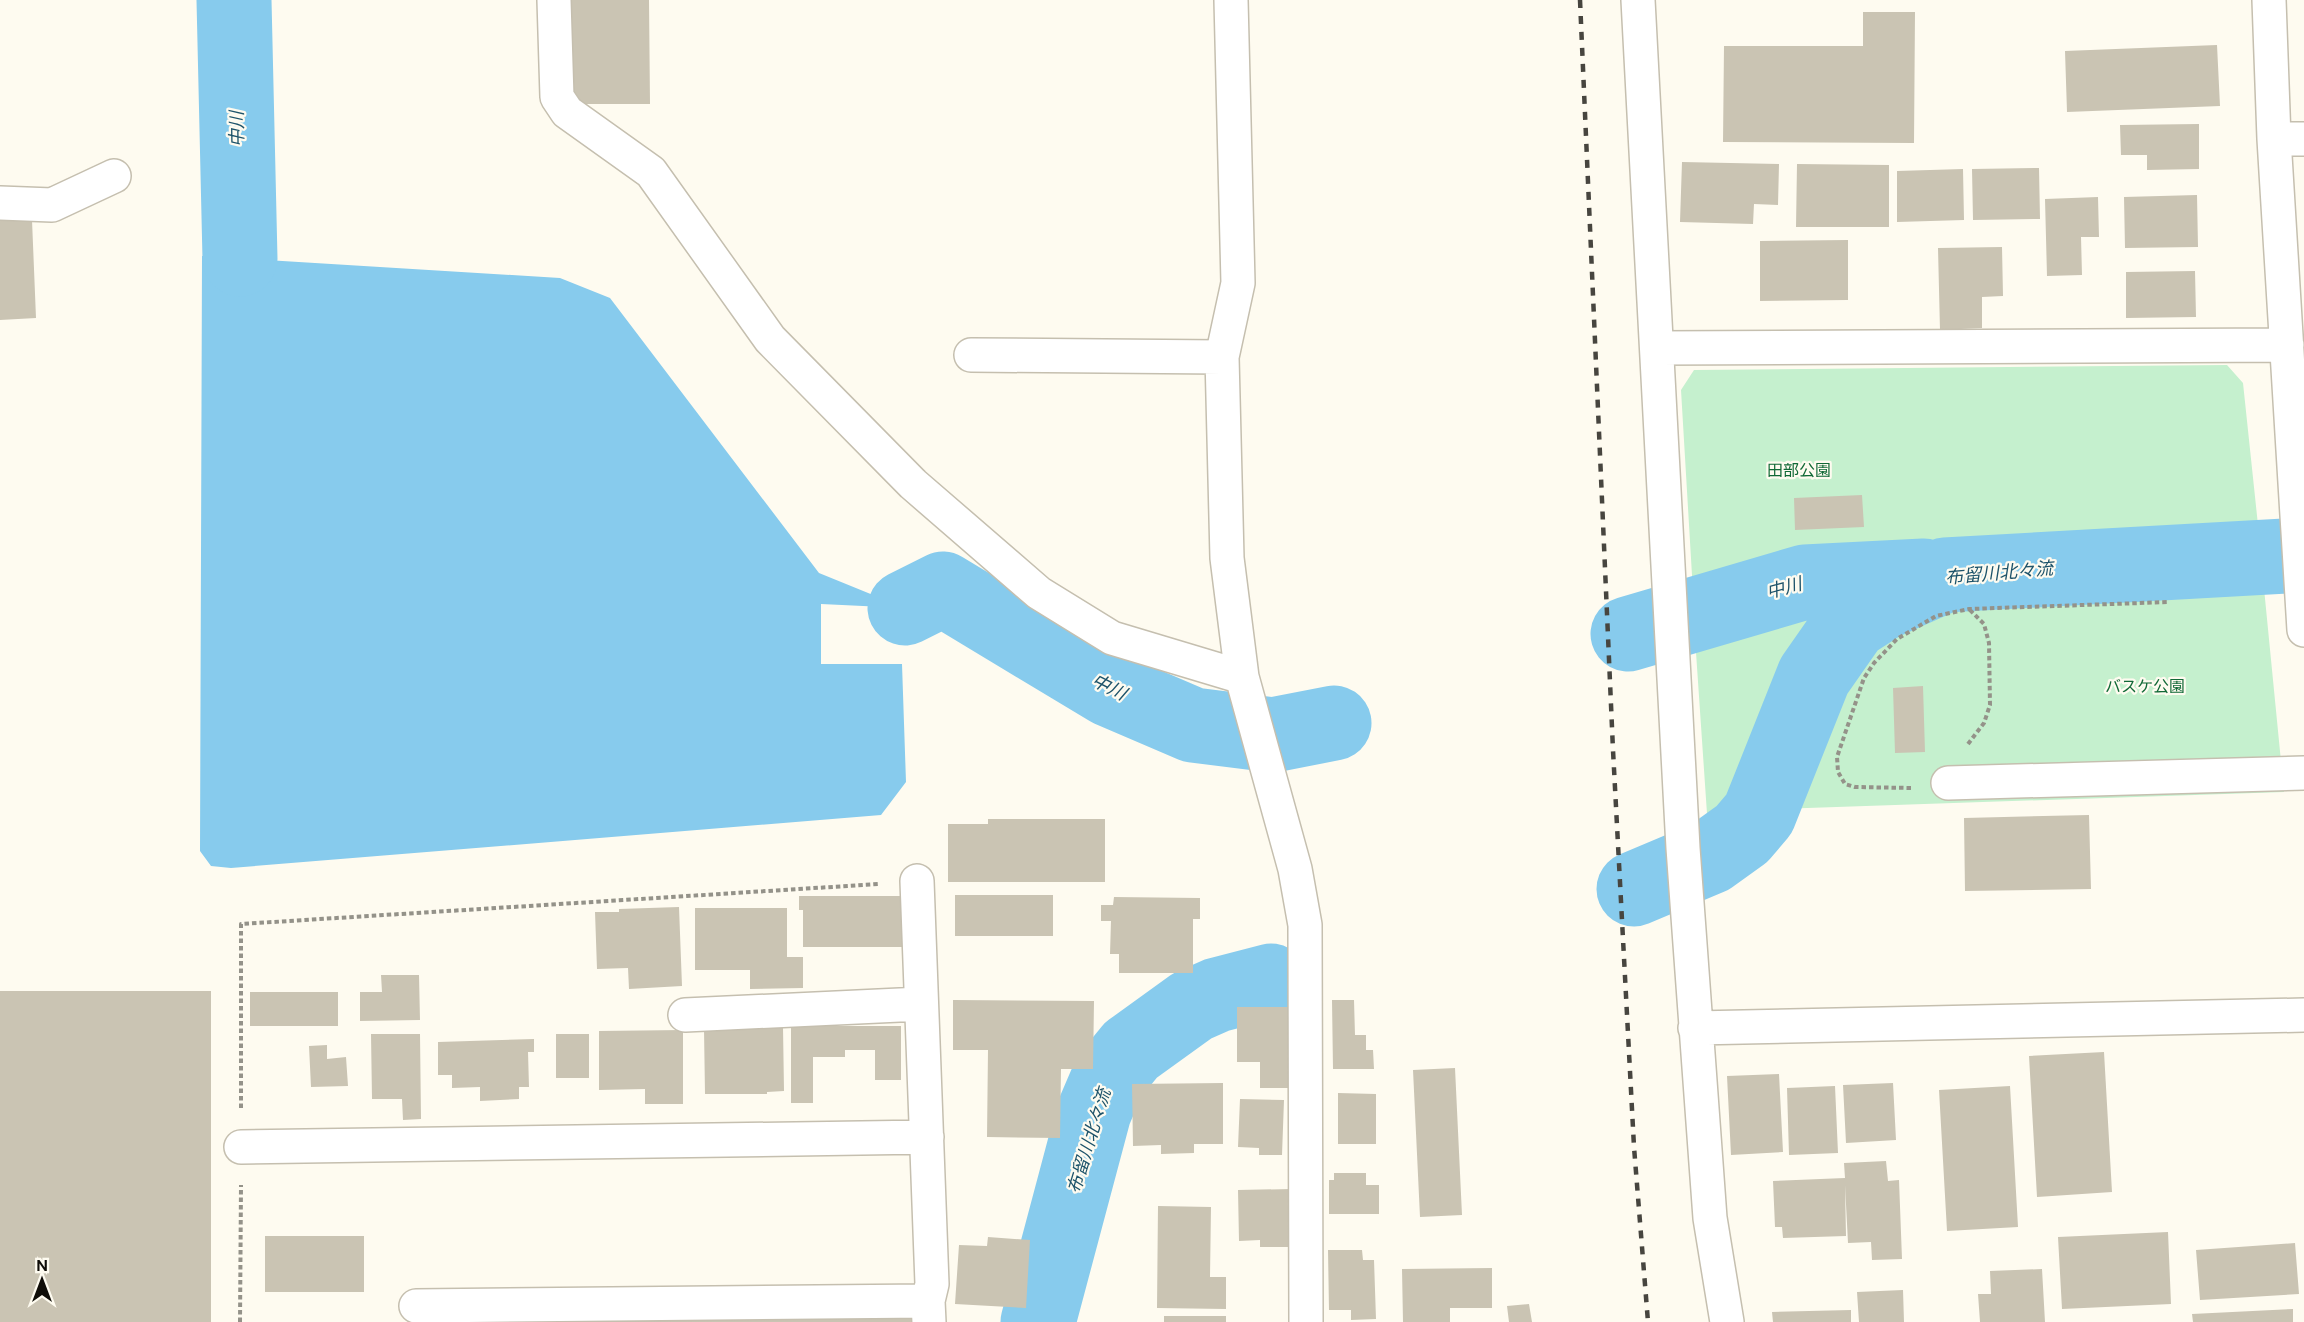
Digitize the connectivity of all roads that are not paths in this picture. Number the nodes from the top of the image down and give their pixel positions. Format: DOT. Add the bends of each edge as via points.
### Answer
graph roads {
  1 [pos="554,0"];
  2 [pos="1231,0"];
  3 [pos="1638,0"];
  4 [pos="2269,0"];
  5 [pos="2289,139"];
  6 [pos="114,176"];
  7 [pos="0,203"];
  8 [pos="2287,345"];
  9 [pos="1658,348"];
  10 [pos="971,355"];
  11 [pos="1222,357"];
  12 [pos="2301,572"];
  13 [pos="2304,630"];
  14 [pos="1242,677"];
  15 [pos="2304,773"];
  16 [pos="1948,783"];
  17 [pos="917,881"];
  18 [pos="921,1004"];
  19 [pos="685,1015"];
  20 [pos="2304,1015"];
  21 [pos="1695,1028"];
  22 [pos="927,1137"];
  23 [pos="241,1147"];
  24 [pos="416,1306"];
  25 [pos="928,1311"];
  26 [pos="1306,1322"];
  27 [pos="1727,1322"];
  1 -- 14 [label="street" via="557,97 567,112 651,172 770,339 913,484 1039,593 1112,638"];
  2 -- 11 [label="street" via="1238,284"];
  3 -- 9 [label="street"];
  4 -- 5 [label="street"];
  5 -- 8 [label="street"];
  6 -- 7 [label="street" via="52,205"];
  8 -- 9 [label="street"];
  8 -- 12 [label="street"];
  9 -- 21 [label="street"];
  10 -- 11 [label="street"];
  11 -- 14 [label="street" via="1227,558"];
  12 -- 13 [label="street"];
  14 -- 26 [label="street" via="1266,757 1305,925"];
  15 -- 16 [label="street"];
  17 -- 18 [label="street"];
  18 -- 19 [label="street"];
  18 -- 22 [label="street"];
  20 -- 21 [label="street"];
  21 -- 27 [label="street" via="1710,1218"];
  22 -- 23 [label="street"];
  22 -- 25 [label="street" via="932,1284"];
  24 -- 25 [label="street"];
}
